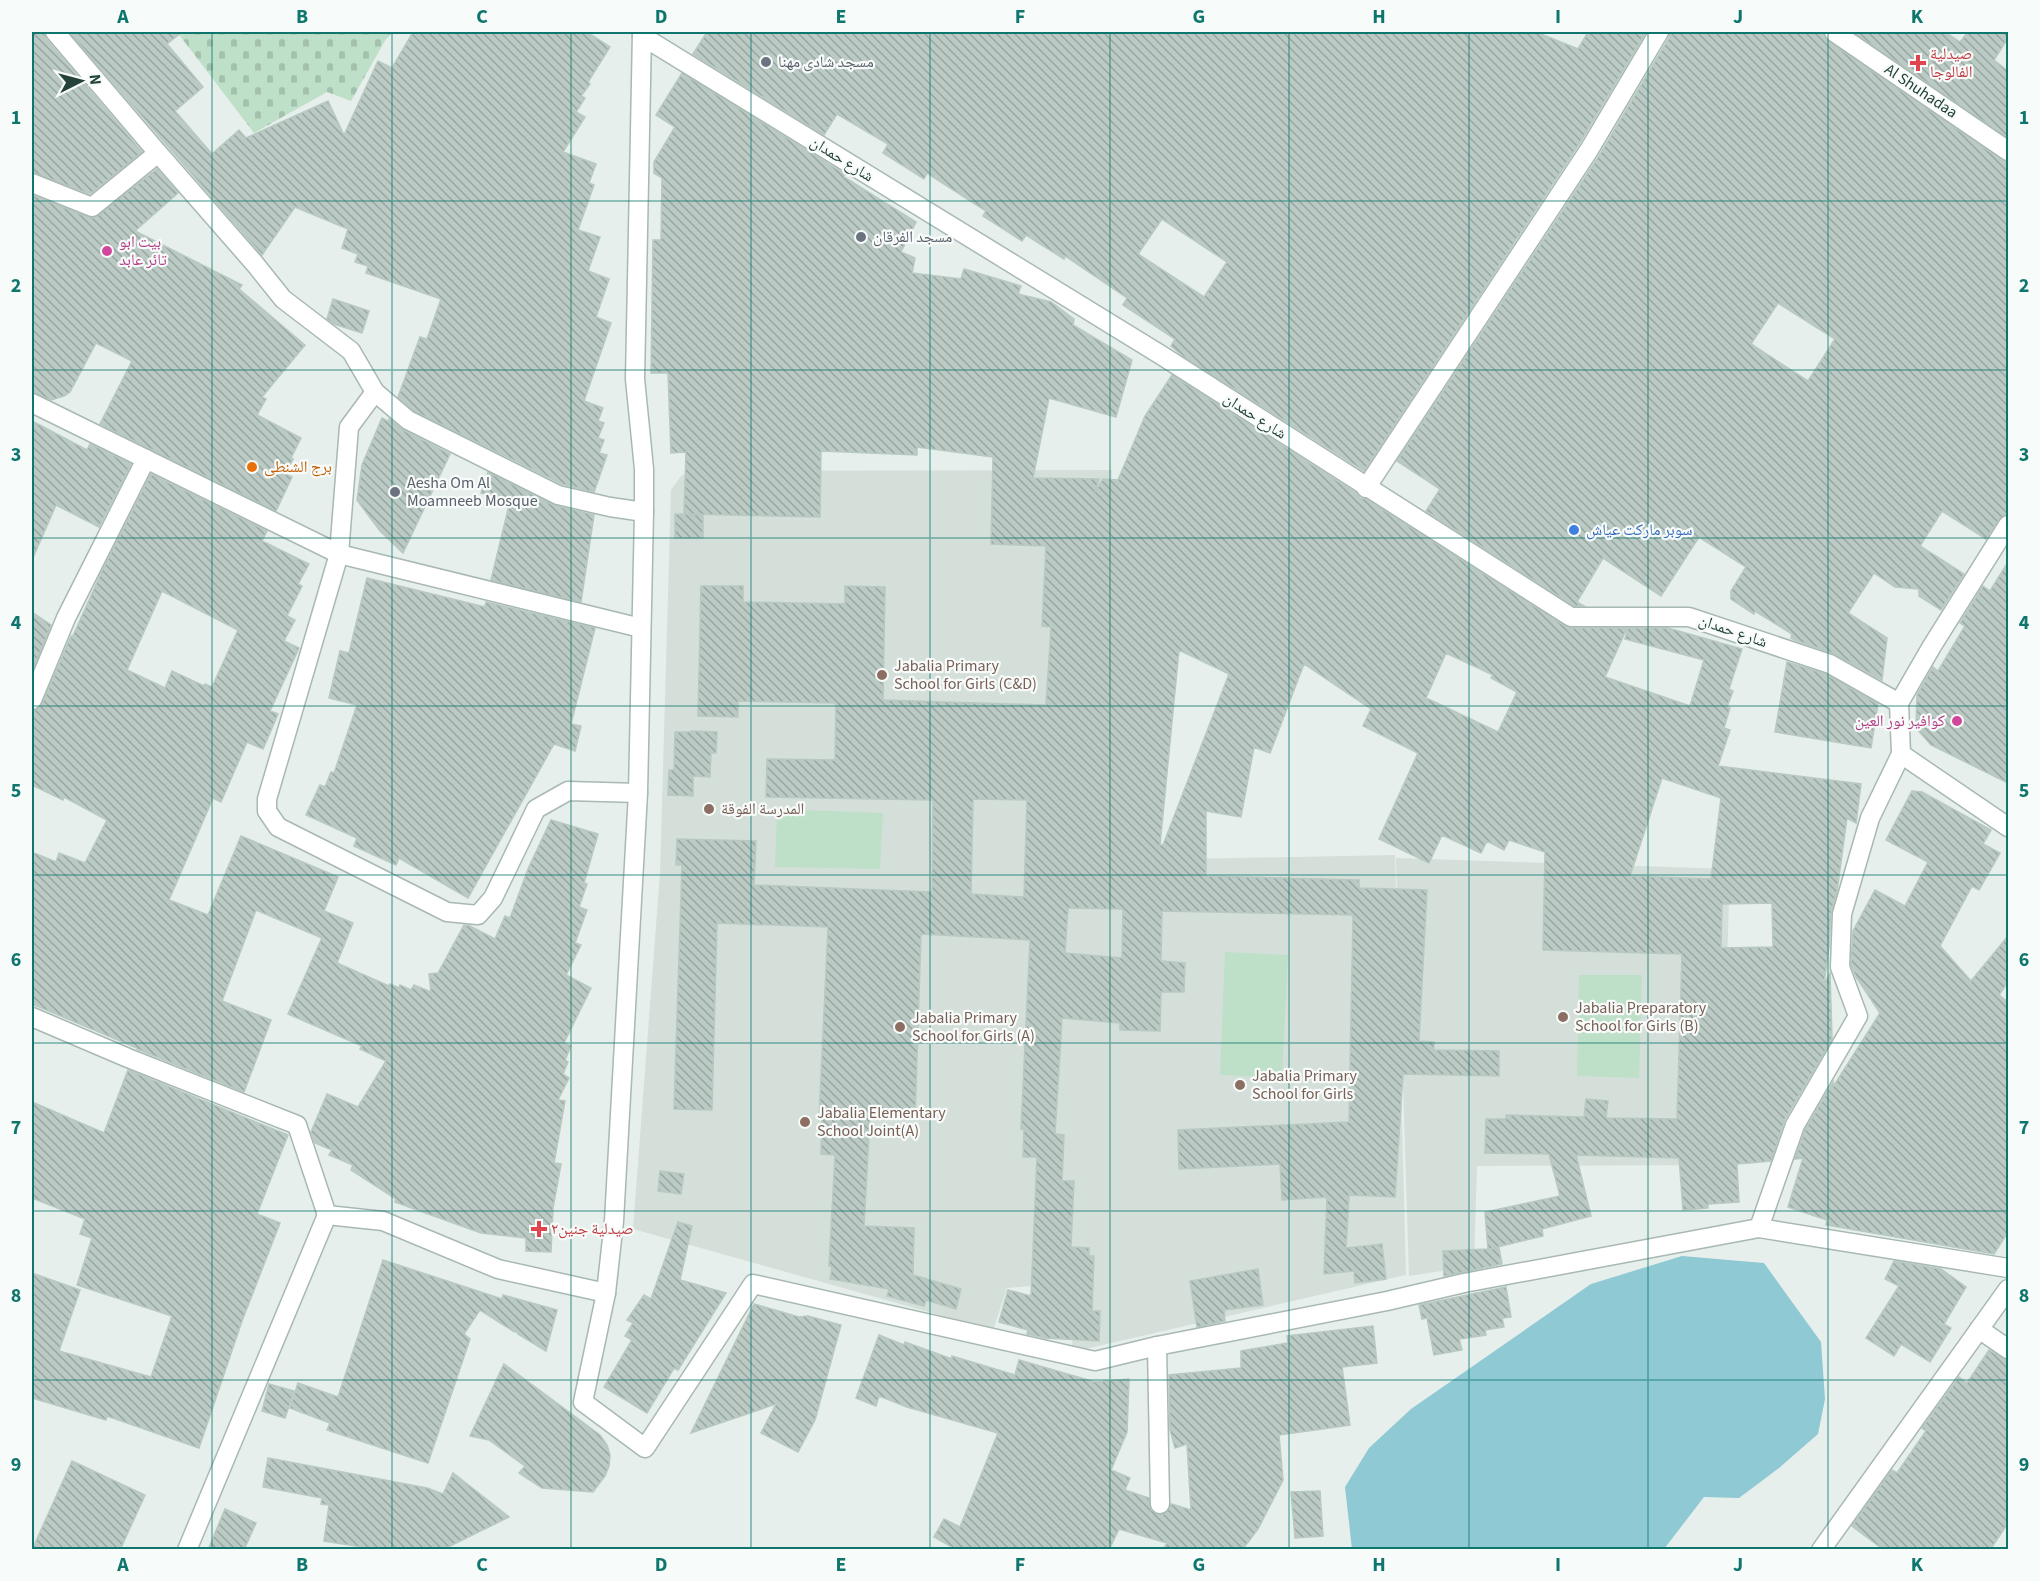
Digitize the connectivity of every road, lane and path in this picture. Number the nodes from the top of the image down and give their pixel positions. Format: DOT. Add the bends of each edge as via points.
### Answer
graph roads {
  1 [pos="55,32"];
  2 [pos="1659,32"];
  3 [pos="1834,32"];
  4 [pos="642,34"];
  5 [pos="2008,151"];
  6 [pos="158,153"];
  7 [pos="32,183"];
  8 [pos="375,392"];
  9 [pos="32,403"];
  10 [pos="146,459"];
  11 [pos="1366,488"];
  12 [pos="644,512"];
  13 [pos="2008,525"];
  14 [pos="339,554"];
  15 [pos="641,628"];
  16 [pos="32,700"];
  17 [pos="1899,703"];
  18 [pos="1901,754"];
  19 [pos="638,793"];
  20 [pos="2008,827"];
  21 [pos="32,1017"];
  22 [pos="327,1215"];
  23 [pos="1760,1228"];
  24 [pos="2008,1268"];
  25 [pos="2008,1288"];
  26 [pos="606,1293"];
  27 [pos="1979,1329"];
  28 [pos="1157,1346"];
  29 [pos="2008,1349"];
  30 [pos="1160,1504"];
  31 [pos="187,1550"];
  32 [pos="1821,1550"];
  1 -- 6 [label="street"];
  2 -- 11 [label="street" via="1589,150"];
  3 -- 5 [label="street, Al Shuhadaa"];
  4 -- 11 [label="street, شارع حمدان" via="1161,355"];
  4 -- 12 [label="street" via="635,379"];
  6 -- 7 [label="street" via="92,207"];
  6 -- 8 [label="street" via="283,299 351,351"];
  8 -- 12 [label="street" via="408,420 558,495"];
  8 -- 14 [label="street" via="349,427"];
  9 -- 10 [label="street"];
  10 -- 14 [label="street"];
  10 -- 16 [label="street" via="66,618"];
  11 -- 17 [label="street, شارع حمدان" via="1571,617 1689,617 1830,664"];
  12 -- 15 [label="street"];
  13 -- 17 [label="street"];
  14 -- 15 [label="street"];
  14 -- 19 [label="street" via="267,799 267,811 278,827 447,912 478,915 493,898 536,809 568,791"];
  15 -- 19 [label="street"];
  17 -- 18 [label="street"];
  18 -- 20 [label="street"];
  18 -- 23 [label="street" via="1870,818 1842,914 1840,967 1858,1016 1795,1125"];
  19 -- 26 [label="street" via="615,1209"];
  21 -- 22 [label="street" via="297,1125"];
  22 -- 26 [label="street" via="383,1221 498,1269"];
  22 -- 31 [label="street"];
  23 -- 24 [label="street"];
  23 -- 28 [label="street"];
  25 -- 27 [label="street"];
  26 -- 28 [label="street" via="583,1402 645,1448 753,1284 1095,1361"];
  27 -- 29 [label="street"];
  27 -- 32 [label="street"];
  28 -- 30 [label="street"];
}
